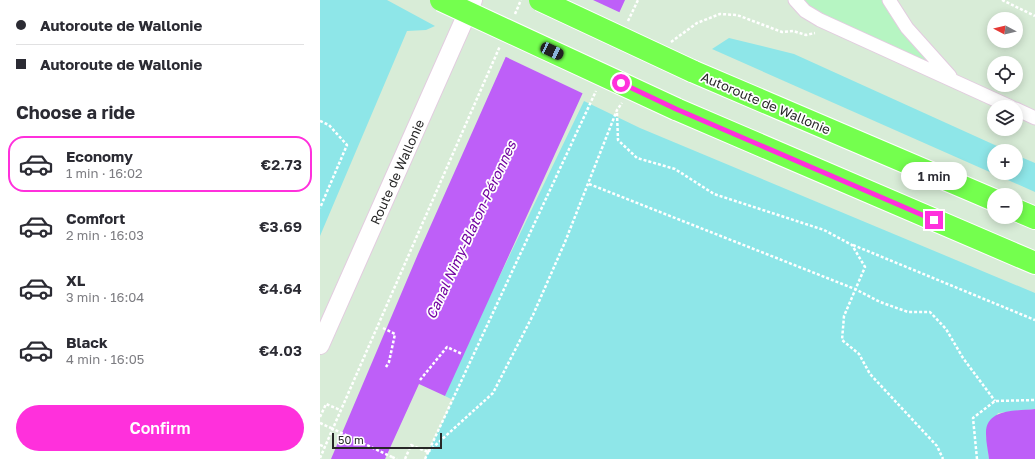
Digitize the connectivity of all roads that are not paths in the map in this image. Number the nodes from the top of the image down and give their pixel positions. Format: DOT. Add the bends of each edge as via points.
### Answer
graph roads {
  1 [pos="442,0"];
  2 [pos="474,0"];
  3 [pos="540,0"];
  4 [pos="795,0"];
  5 [pos="889,0"];
  6 [pos="954,80"];
  7 [pos="996,100"];
  8 [pos="1023,112"];
  9 [pos="1035,118"];
  10 [pos="987,197"];
  11 [pos="1023,213"];
  12 [pos="1035,218"];
  13 [pos="1035,263"];
  14 [pos="320,345"];
  1 -- 13 [label="highway, bridge" via="676,109"];
  2 -- 14 [label="main road, Route de Wallonie"];
  3 -- 10 [label="highway, Autoroute de Wallonie, bridge" via="692,71"];
  4 -- 6 [label="street" via="805,11 838,28"];
  5 -- 6 [label="street" via="907,28"];
  6 -- 7 [label="street"];
  8 -- 9 [label="street"];
  11 -- 12 [label="highway"];
}
